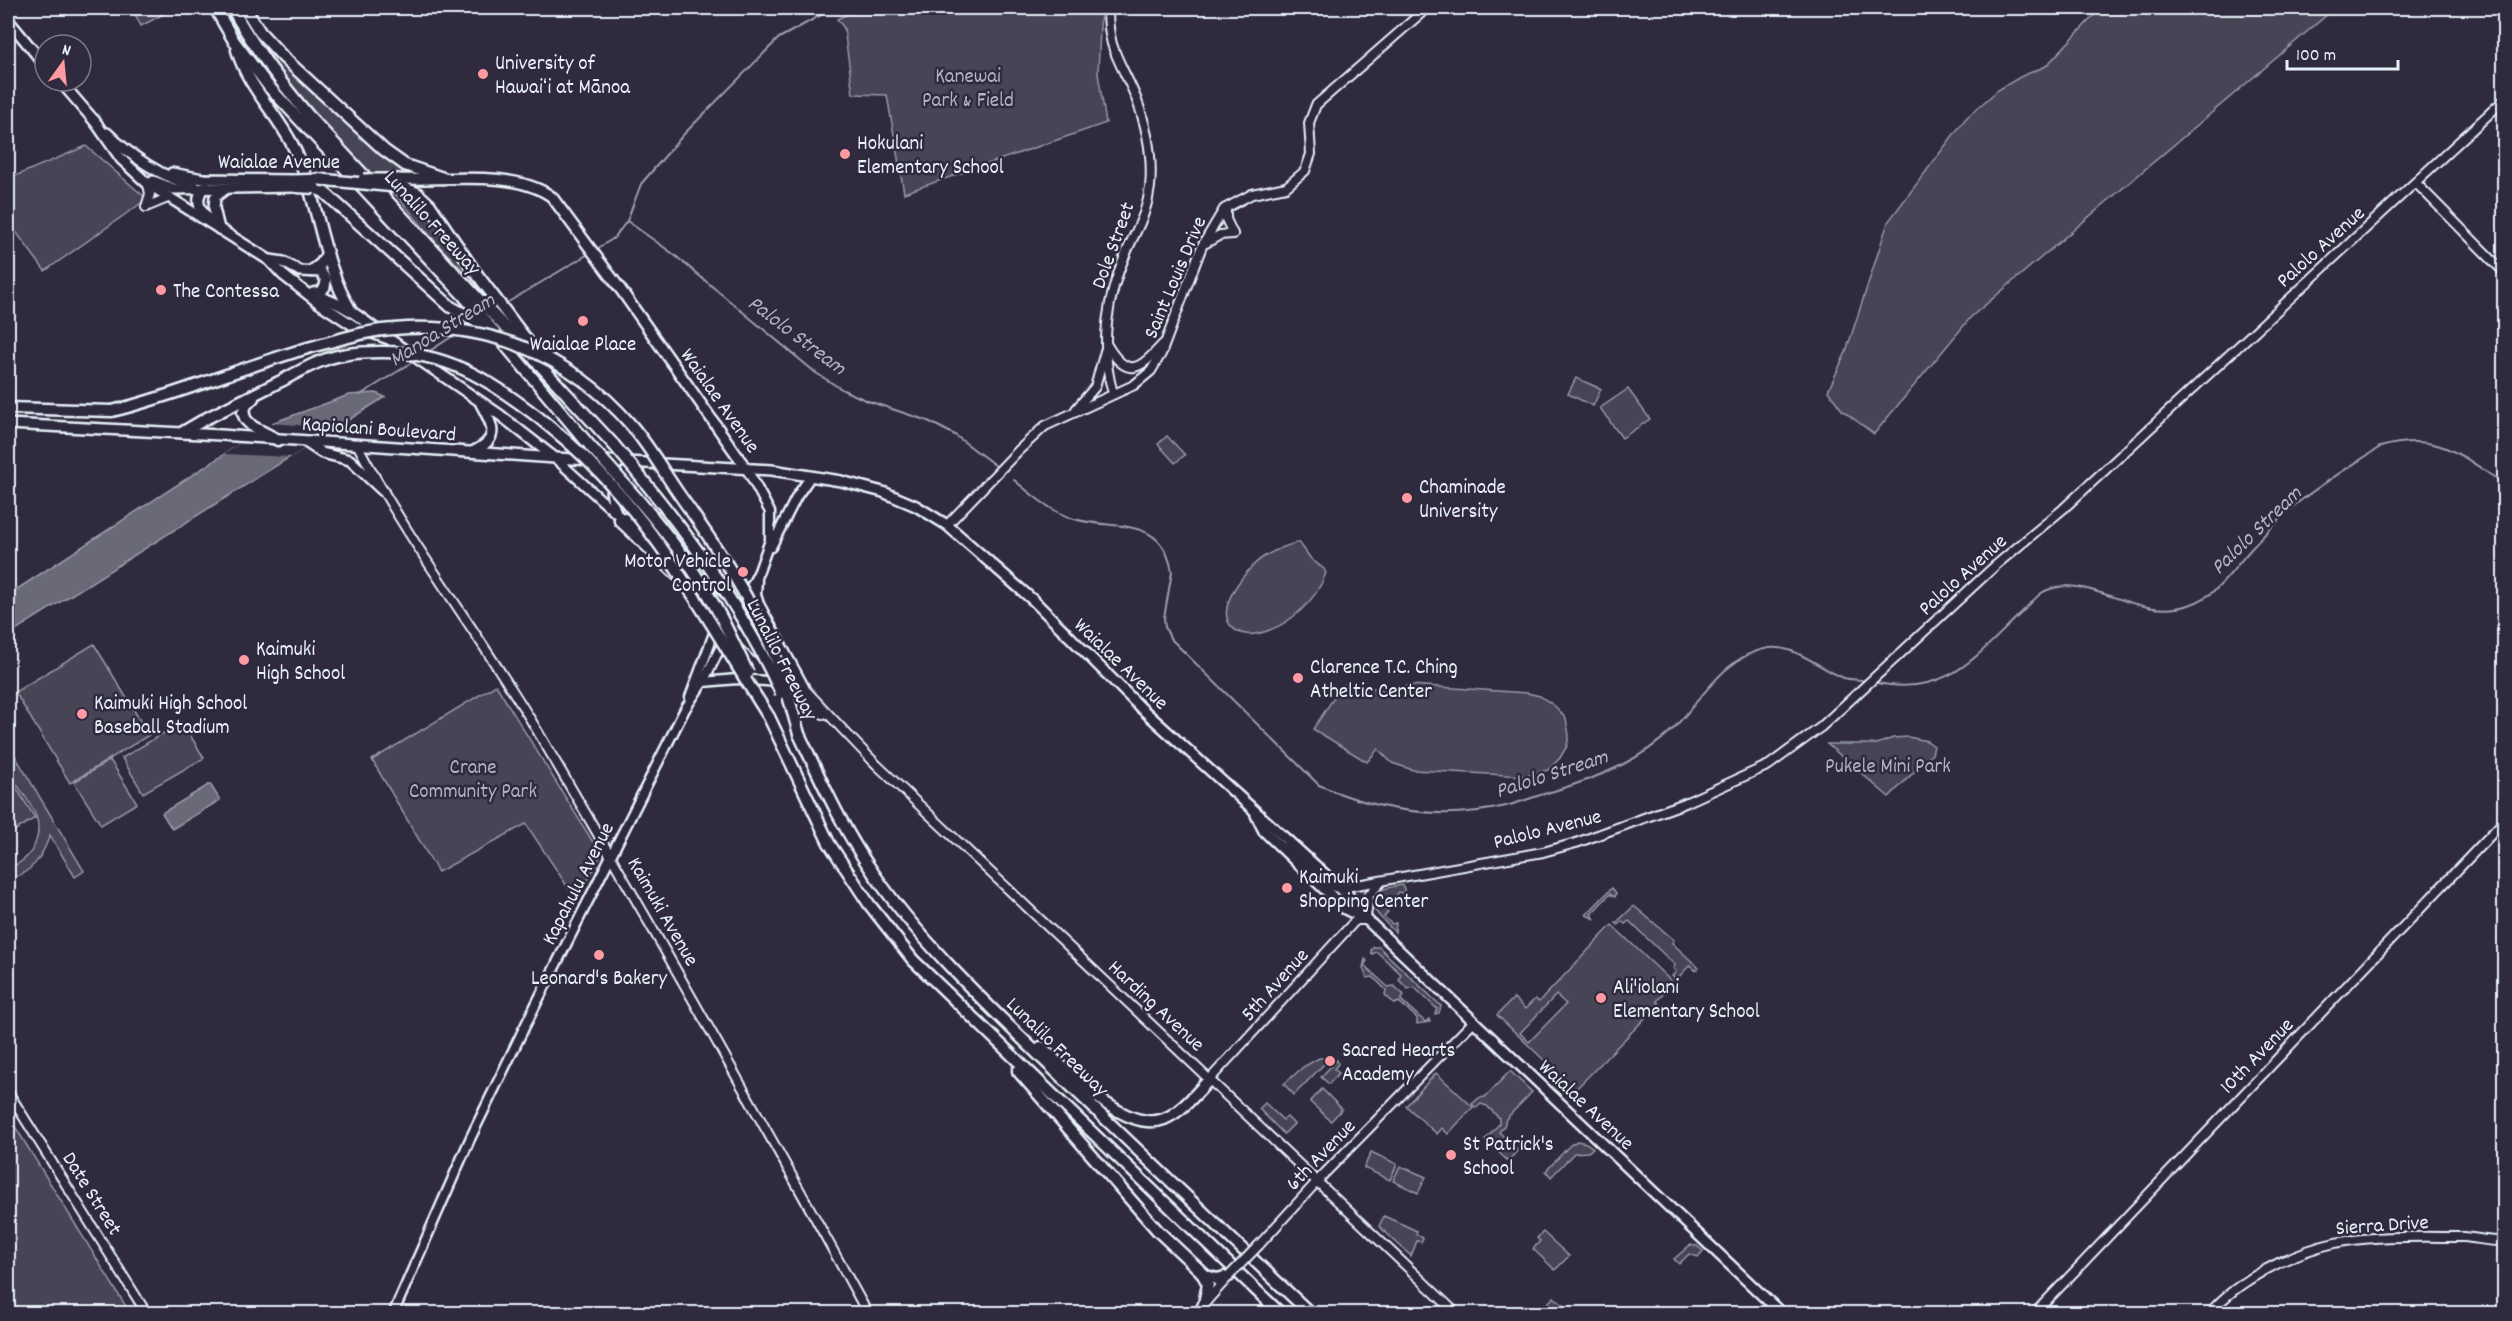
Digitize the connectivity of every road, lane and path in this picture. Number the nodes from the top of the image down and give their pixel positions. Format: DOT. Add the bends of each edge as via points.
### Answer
graph roads {
  1 [pos="215,8"];
  2 [pos="232,8"];
  3 [pos="245,8"];
  4 [pos="1108,8"];
  5 [pos="1427,8"];
  6 [pos="8,20"];
  7 [pos="234,41"];
  8 [pos="33,50"];
  9 [pos="70,93"];
  10 [pos="2505,100"];
  11 [pos="93,120"];
  12 [pos="121,159"];
  13 [pos="151,166"];
  14 [pos="443,178"];
  15 [pos="238,179"];
  16 [pos="315,183"];
  17 [pos="399,183"];
  18 [pos="2415,183"];
  19 [pos="148,184"];
  20 [pos="296,184"];
  21 [pos="203,188"];
  22 [pos="228,188"];
  23 [pos="183,189"];
  24 [pos="170,198"];
  25 [pos="214,208"];
  26 [pos="1226,208"];
  27 [pos="219,229"];
  28 [pos="1202,246"];
  29 [pos="327,254"];
  30 [pos="269,260"];
  31 [pos="312,271"];
  32 [pos="2505,272"];
  33 [pos="308,292"];
  34 [pos="468,295"];
  35 [pos="350,309"];
  36 [pos="489,328"];
  37 [pos="1166,340"];
  38 [pos="392,341"];
  39 [pos="1107,344"];
  40 [pos="565,392"];
  41 [pos="257,393"];
  42 [pos="1113,393"];
  43 [pos="480,402"];
  44 [pos="8,408"];
  45 [pos="1073,412"];
  46 [pos="8,424"];
  47 [pos="183,432"];
  48 [pos="278,440"];
  49 [pos="311,443"];
  50 [pos="357,444"];
  51 [pos="471,452"];
  52 [pos="555,458"];
  53 [pos="619,460"];
  54 [pos="748,471"];
  55 [pos="811,476"];
  56 [pos="383,491"];
  57 [pos="618,515"];
  58 [pos="947,525"];
  59 [pos="766,555"];
  60 [pos="759,571"];
  61 [pos="711,608"];
  62 [pos="735,618"];
  63 [pos="728,624"];
  64 [pos="717,628"];
  65 [pos="703,682"];
  66 [pos="790,686"];
  67 [pos="804,687"];
  68 [pos="685,710"];
  69 [pos="769,717"];
  70 [pos="833,722"];
  71 [pos="799,734"];
  72 [pos="1256,815"];
  73 [pos="2505,821"];
  74 [pos="1277,844"];
  75 [pos="611,855"];
  76 [pos="1388,878"];
  77 [pos="1340,888"];
  78 [pos="1367,919"];
  79 [pos="977,994"];
  80 [pos="1473,1021"];
  81 [pos="985,1032"];
  82 [pos="1210,1079"];
  83 [pos="8,1092"];
  84 [pos="1318,1181"];
  85 [pos="2505,1241"];
  86 [pos="1202,1273"];
  87 [pos="1229,1276"];
  88 [pos="1204,1304"];
  89 [pos="147,1314"];
  90 [pos="393,1314"];
  91 [pos="868,1314"];
  92 [pos="1195,1314"];
  93 [pos="1281,1314"];
  94 [pos="1311,1314"];
  95 [pos="1457,1314"];
  96 [pos="1782,1314"];
  97 [pos="2034,1314"];
  98 [pos="2209,1314"];
  1 -- 7 [label="highway, Lunalilo Freeway"];
  2 -- 34 [label="highway, Lunalilo Freeway" via="246,34 301,107"];
  3 -- 14 [label="highway" via="260,32 296,70 384,150 405,165"];
  4 -- 39 [label="street, Dole Street" via="1112,42 1145,122 1150,169 1143,221 1114,284"];
  5 -- 26 [label="street, Saint Louis Drive" via="1316,105 1309,123 1310,160 1301,176 1286,187 1252,194"];
  6 -- 8 [label="main road"];
  7 -- 29 [label="highway" via="243,70 292,145 303,169"];
  7 -- 34 [label="highway, Lunalilo Freeway" via="276,95"];
  9 -- 11 [label="main road"];
  10 -- 18 [label="street, Palolo Avenue"];
  11 -- 12 [label="main road"];
  11 -- 13 [label="main road"];
  12 -- 19 [label="main road"];
  12 -- 23 [label="main road" via="160,185"];
  13 -- 15 [label="main road, Waialae Avenue" via="191,178"];
  13 -- 21 [label="main road" via="183,183"];
  14 -- 17 [label="main road, Waialae Avenue"];
  14 -- 54 [label="main road, Waialae Avenue" via="517,182 536,187 557,203"];
  15 -- 20 [label="main road, Waialae Avenue"];
  15 -- 21 [label="main road"];
  16 -- 17 [label="highway, bridge"];
  16 -- 20 [label="highway, bridge"];
  16 -- 36 [label="highway" via="451,307"];
  17 -- 40 [label="highway" via="430,205 472,269"];
  18 -- 32 [label="street"];
  18 -- 76 [label="street, Palolo Avenue" via="1813,734 1777,759 1685,803 1598,836 1543,852"];
  19 -- 24 [label="main road"];
  19 -- 24 [label="street" via="146,207"];
  20 -- 22 [label="main road, Waialae Avenue"];
  21 -- 22 [label="main road, Waialae Avenue"];
  21 -- 23 [label="main road"];
  21 -- 25 [label="main road"];
  21 -- 27 [label="main road" via="199,208"];
  22 -- 25 [label="main road" via="214,197"];
  23 -- 24 [label="main road"];
  24 -- 27 [label="main road"];
  25 -- 27 [label="main road"];
  26 -- 28 [label="street, Saint Louis Drive"];
  26 -- 28 [label="street" via="1233,234 1215,236"];
  27 -- 30 [label="main road"];
  28 -- 37 [label="street, Saint Louis Drive"];
  29 -- 31 [label="highway"];
  29 -- 35 [label="highway"];
  30 -- 31 [label="main road"];
  30 -- 33 [label="main road"];
  31 -- 33 [label="main road" via="322,273 326,284 321,292"];
  33 -- 35 [label="main road"];
  33 -- 38 [label="main road" via="357,328"];
  34 -- 36 [label="highway, Lunalilo Freeway"];
  34 -- 40 [label="highway, Lunalilo Freeway"];
  35 -- 38 [label="main road"];
  36 -- 69 [label="highway, Lunalilo Freeway, bridge" via="658,522 722,619"];
  37 -- 39 [label="street" via="1144,363 1131,367 1117,361"];
  37 -- 42 [label="street, Saint Louis Drive" via="1151,371 1134,385"];
  38 -- 43 [label="main road, bridge"];
  39 -- 42 [label="street, Dole Street"];
  39 -- 45 [label="street" via="1095,387"];
  40 -- 71 [label="highway, Lunalilo Freeway, bridge" via="675,519 724,587 758,646"];
  41 -- 47 [label="highway"];
  41 -- 48 [label="highway" via="246,405 246,420"];
  41 -- 69 [label="highway, bridge" via="341,355 412,353 474,372 567,441 628,504 686,581"];
  42 -- 45 [label="street, Saint Louis Drive"];
  43 -- 51 [label="main road" via="492,433 485,446"];
  43 -- 52 [label="main road"];
  44 -- 71 [label="highway, bridge" via="112,411 144,404 279,356 392,329 430,327 480,333 544,355 584,380 633,426 716,547 745,593 776,660"];
  45 -- 58 [label="street, Saint Louis Drive" via="1036,433"];
  46 -- 47 [label="main road, Kapiolani Boulevard"];
  47 -- 48 [label="main road, Kapiolani Boulevard"];
  48 -- 49 [label="main road, Kapiolani Boulevard"];
  49 -- 50 [label="main road, Kapiolani Boulevard"];
  49 -- 56 [label="main road" via="322,453 350,460"];
  50 -- 51 [label="main road, Kapiolani Boulevard"];
  50 -- 56 [label="street, Kaimuki Avenue"];
  51 -- 52 [label="main road, Kapiolani Boulevard"];
  52 -- 53 [label="main road, Kapiolani Boulevard"];
  52 -- 57 [label="main road, Harding Avenue"];
  53 -- 54 [label="main road, Kapiolani Boulevard"];
  53 -- 57 [label="main road" via="610,482"];
  54 -- 55 [label="main road, Waialae Avenue"];
  54 -- 59 [label="main road" via="770,513"];
  55 -- 58 [label="main road, Waialae Avenue" via="892,495"];
  55 -- 59 [label="main road"];
  56 -- 75 [label="street, Kaimuki Avenue" via="534,725"];
  57 -- 61 [label="main road, Harding Avenue" via="619,522"];
  57 -- 62 [label="main road, Harding Avenue"];
  58 -- 72 [label="main road, Waialae Avenue" via="1034,601"];
  59 -- 60 [label="main road"];
  60 -- 62 [label="main road"];
  60 -- 67 [label="main road" via="759,604"];
  61 -- 63 [label="main road, Harding Avenue"];
  61 -- 64 [label="main road"];
  62 -- 63 [label="main road"];
  62 -- 67 [label="street, Harding Avenue"];
  63 -- 64 [label="main road"];
  63 -- 65 [label="main road, Kapahulu Avenue"];
  63 -- 66 [label="street, Harding Avenue"];
  64 -- 68 [label="main road"];
  65 -- 66 [label="main road" via="748,679"];
  65 -- 68 [label="main road, Kapahulu Avenue"];
  66 -- 70 [label="street, Harding Avenue"];
  67 -- 70 [label="street, Harding Avenue"];
  68 -- 75 [label="main road, Kapahulu Avenue"];
  69 -- 81 [label="highway, Lunalilo Freeway" via="829,843 869,904 913,960"];
  70 -- 82 [label="street, Harding Avenue"];
  71 -- 79 [label="highway, Lunalilo Freeway" via="845,827 875,876 938,954"];
  72 -- 74 [label="main road, Waialae Avenue" via="1262,829"];
  72 -- 77 [label="main road, Waialae Avenue" via="1270,823"];
  73 -- 97 [label="street, 10th Avenue"];
  74 -- 77 [label="street" via="1295,853 1330,886"];
  74 -- 78 [label="main road, Waialae Avenue" via="1345,909"];
  75 -- 90 [label="main road, Kapahulu Avenue" via="470,1139"];
  75 -- 91 [label="street, Kaimuki Avenue"];
  76 -- 77 [label="street, Palolo Avenue"];
  76 -- 78 [label="street" via="1370,893"];
  77 -- 78 [label="main road, Waialae Avenue"];
  78 -- 80 [label="main road, Waialae Avenue"];
  78 -- 82 [label="street, 5th Avenue" via="1354,922"];
  79 -- 82 [label="highway" via="1100,1098 1132,1118 1166,1118"];
  79 -- 94 [label="highway, Lunalilo Freeway"];
  80 -- 84 [label="street, 6th Avenue"];
  80 -- 96 [label="main road, Waialae Avenue"];
  81 -- 86 [label="highway" via="1134,1206"];
  81 -- 93 [label="highway, Lunalilo Freeway"];
  82 -- 84 [label="street, Harding Avenue"];
  83 -- 89 [label="street, Date Street"];
  84 -- 87 [label="street, 6th Avenue, bridge"];
  84 -- 95 [label="street, Harding Avenue"];
  85 -- 98 [label="street, Sierra Drive" via="2434,1237 2329,1245 2256,1275"];
  86 -- 87 [label="highway" via="1214,1279"];
  86 -- 88 [label="highway" via="1208,1284"];
  87 -- 88 [label="street, 6th Avenue"];
  88 -- 92 [label="street, 6th Avenue"];
}
